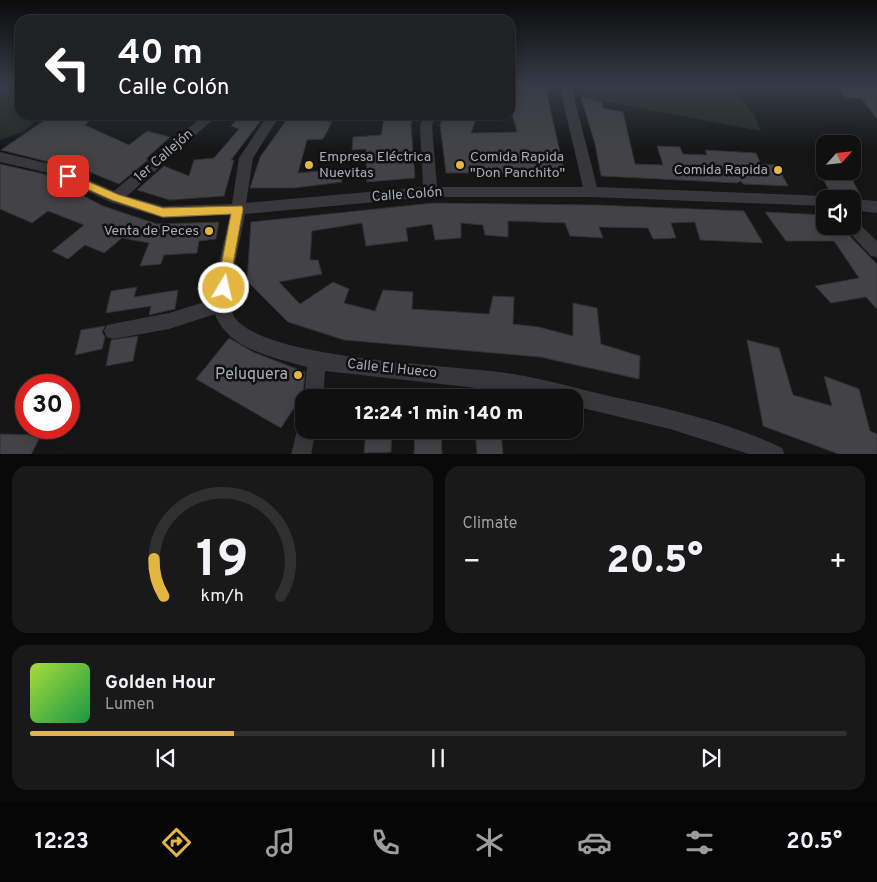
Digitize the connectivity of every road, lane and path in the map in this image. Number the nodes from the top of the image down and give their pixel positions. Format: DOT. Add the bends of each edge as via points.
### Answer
graph roads {
  1 [pos="570,107"];
  2 [pos="206,120"];
  3 [pos="271,120"];
  4 [pos="428,120"];
  5 [pos="0,157"];
  6 [pos="430,192"];
  7 [pos="591,192"];
  8 [pos="115,198"];
  9 [pos="816,201"];
  10 [pos="861,205"];
  11 [pos="877,207"];
  12 [pos="238,209"];
  13 [pos="861,235"];
  14 [pos="877,251"];
  15 [pos="222,303"];
  16 [pos="113,331"];
  17 [pos="317,362"];
  18 [pos="314,389"];
  19 [pos="304,439"];
  20 [pos="301,454"];
  21 [pos="774,454"];
  1 -- 7 [label="street"];
  2 -- 8 [label="street, 1er Callejón"];
  3 -- 12 [label="street, Calle El Hueco" via="246,158"];
  4 -- 6 [label="street"];
  5 -- 8 [label="street, Calle Colón" via="53,169"];
  6 -- 7 [label="street, Calle Colón"];
  6 -- 12 [label="street, Calle Colón"];
  7 -- 9 [label="street, Calle Colón"];
  8 -- 12 [label="street, Calle Colón" via="163,212"];
  10 -- 11 [label="street"];
  12 -- 15 [label="street, Calle El Hueco"];
  13 -- 14 [label="street"];
  15 -- 16 [label="street" via="165,324"];
  15 -- 17 [label="street, Calle El Hueco" via="229,324 243,336"];
  17 -- 18 [label="street"];
  17 -- 21 [label="street, Calle El Hueco" via="513,383 670,419"];
  19 -- 20 [label="street"];
}
